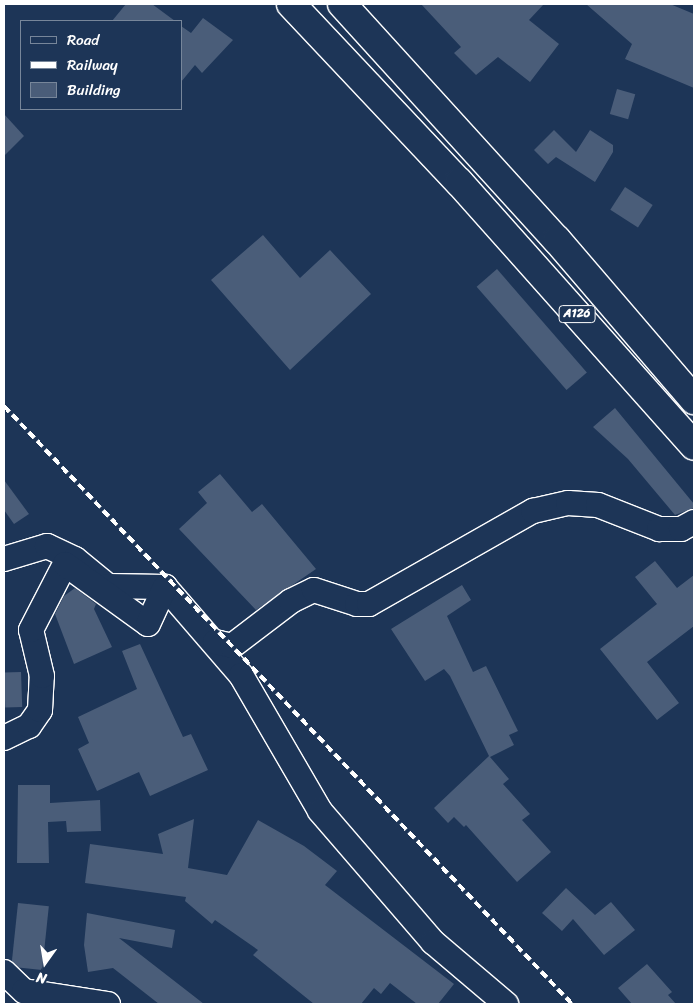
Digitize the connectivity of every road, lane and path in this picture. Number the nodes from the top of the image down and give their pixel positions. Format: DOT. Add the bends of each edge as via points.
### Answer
graph roads {
  1 [pos="291,4"];
  2 [pos="342,4"];
  3 [pos="694,400"];
  4 [pos="694,446"];
  5 [pos="694,522"];
  6 [pos="4,559"];
  7 [pos="165,587"];
  8 [pos="215,642"];
  9 [pos="4,738"];
  10 [pos="4,972"];
  11 [pos="108,1004"];
  12 [pos="506,1004"];
  1 -- 4 [label="highway, A126" via="460,182"];
  2 -- 3 [label="highway, A126" via="557,240"];
  5 -- 8 [label="street" via="681,529 659,529 598,505 568,504 533,511 369,604 357,604 314,590 292,601 232,646"];
  6 -- 7 [label="street" via="47,546 75,558 108,586"];
  7 -- 8 [label="street"];
  7 -- 9 [label="street" via="148,624 65,564 31,630 42,676 40,710 29,726"];
  8 -- 12 [label="street" via="240,675 320,812 433,942"];
  10 -- 11 [label="street" via="24,990"];
}
